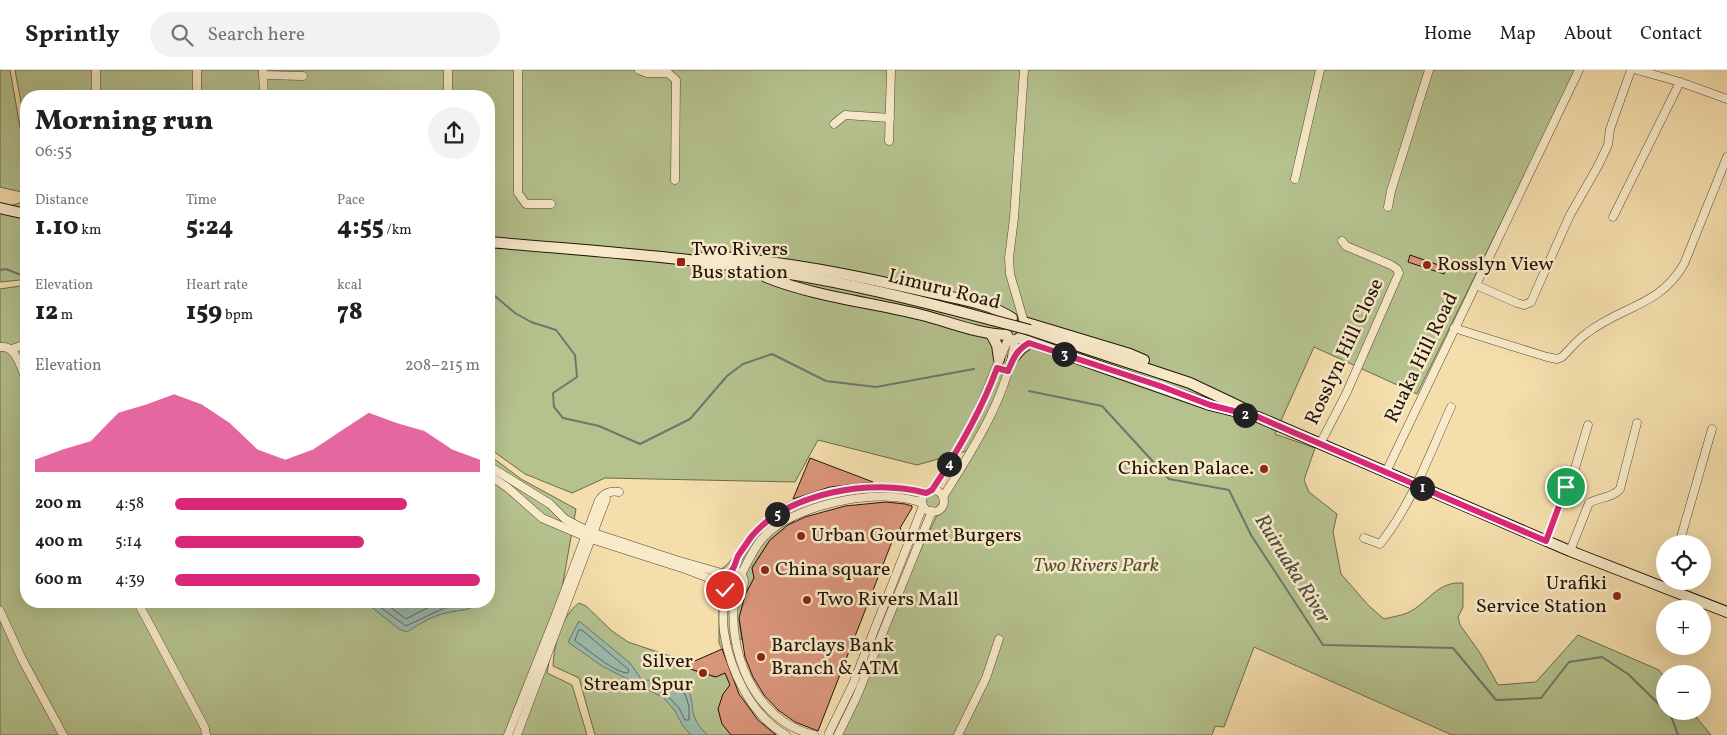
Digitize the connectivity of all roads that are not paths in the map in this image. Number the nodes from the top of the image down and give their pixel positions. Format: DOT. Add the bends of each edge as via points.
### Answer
graph roads {
  1 [pos="96,70"];
  2 [pos="197,70"];
  3 [pos="448,70"];
  4 [pos="518,70"];
  5 [pos="639,70"];
  6 [pos="891,70"];
  7 [pos="1024,70"];
  8 [pos="1320,70"];
  9 [pos="1429,70"];
  10 [pos="1579,70"];
  11 [pos="1631,70"];
  12 [pos="1637,70"];
  13 [pos="263,73"];
  14 [pos="1664,74"];
  15 [pos="302,76"];
  16 [pos="1680,82"];
  17 [pos="96,90"];
  18 [pos="197,90"];
  19 [pos="264,90"];
  20 [pos="448,90"];
  21 [pos="1727,99"];
  22 [pos="890,118"];
  23 [pos="834,124"];
  24 [pos="890,141"];
  25 [pos="1727,157"];
  26 [pos="1295,179"];
  27 [pos="675,180"];
  28 [pos="0,202"];
  29 [pos="551,204"];
  30 [pos="20,207"];
  31 [pos="0,208"];
  32 [pos="1388,208"];
  33 [pos="20,213"];
  34 [pos="1613,217"];
  35 [pos="1342,241"];
  36 [pos="495,243"];
  37 [pos="628,254"];
  38 [pos="682,261"];
  39 [pos="1476,285"];
  40 [pos="1012,318"];
  41 [pos="992,327"];
  42 [pos="1454,328"];
  43 [pos="1020,335"];
  44 [pos="20,346"];
  45 [pos="0,347"];
  46 [pos="12,349"];
  47 [pos="1013,358"];
  48 [pos="998,363"];
  49 [pos="20,366"];
  50 [pos="1008,371"];
  51 [pos="1451,407"];
  52 [pos="1255,417"];
  53 [pos="1637,423"];
  54 [pos="1588,425"];
  55 [pos="1712,429"];
  56 [pos="1320,444"];
  57 [pos="495,470"];
  58 [pos="1386,472"];
  59 [pos="495,480"];
  60 [pos="1416,485"];
  61 [pos="929,492"];
  62 [pos="943,497"];
  63 [pos="923,504"];
  64 [pos="932,512"];
  65 [pos="589,535"];
  66 [pos="1682,535"];
  67 [pos="1364,538"];
  68 [pos="1546,541"];
  69 [pos="1570,551"];
  70 [pos="902,560"];
  71 [pos="912,562"];
  72 [pos="729,572"];
  73 [pos="741,575"];
  74 [pos="1656,581"];
  75 [pos="724,586"];
  76 [pos="1678,590"];
  77 [pos="735,592"];
  78 [pos="141,608"];
  79 [pos="0,611"];
  80 [pos="1727,612"];
  81 [pos="999,639"];
  82 [pos="827,734"];
  83 [pos="63,735"];
  84 [pos="206,735"];
  85 [pos="508,735"];
  86 [pos="517,735"];
  87 [pos="786,735"];
  88 [pos="814,735"];
  89 [pos="839,735"];
  90 [pos="958,735"];
  1 -- 17 [label="street"];
  2 -- 18 [label="street"];
  3 -- 20 [label="street"];
  4 -- 29 [label="street" via="518,192 526,204"];
  5 -- 27 [label="street" via="668,73 676,80"];
  6 -- 22 [label="street"];
  7 -- 43 [label="street" via="1009,258"];
  8 -- 26 [label="street"];
  9 -- 32 [label="street"];
  10 -- 39 [label="street, Ruaka Hill Road"];
  11 -- 39 [label="street" via="1610,129 1608,145 1570,216 1531,302 1517,303"];
  12 -- 14 [label="street"];
  13 -- 15 [label="street"];
  13 -- 19 [label="street"];
  14 -- 16 [label="street"];
  16 -- 21 [label="street"];
  16 -- 34 [label="street"];
  22 -- 23 [label="street" via="845,115"];
  22 -- 24 [label="street"];
  25 -- 42 [label="street" via="1677,277 1657,295 1587,333 1562,357 1538,355"];
  28 -- 30 [label="main road"];
  31 -- 33 [label="main road"];
  35 -- 56 [label="street, Rosslyn Hill Close" via="1346,246 1391,265 1399,273 1346,394"];
  36 -- 37 [label="main road, Limuru Road"];
  37 -- 38 [label="main road, Limuru Road"];
  37 -- 40 [label="main road, Limuru Road" via="645,252 753,259 910,288 999,310"];
  38 -- 41 [label="main road, Limuru Road" via="825,286 936,310"];
  38 -- 41 [label="main road, Limuru Road" via="829,280 932,303"];
  39 -- 42 [label="street, Ruaka Hill Road"];
  40 -- 43 [label="main road, Limuru Road" via="1018,318"];
  40 -- 43 [label="main road" via="1005,325"];
  41 -- 43 [label="main road, Limuru Road, bridge"];
  41 -- 43 [label="main road, Limuru Road"];
  41 -- 48 [label="main road"];
  42 -- 58 [label="street, Ruaka Hill Road"];
  43 -- 47 [label="main road" via="1021,349"];
  43 -- 48 [label="street"];
  43 -- 52 [label="main road, Limuru Road" via="1135,370"];
  43 -- 52 [label="main road, Limuru Road" via="1190,382"];
  44 -- 46 [label="street"];
  45 -- 46 [label="street"];
  46 -- 49 [label="street"];
  47 -- 50 [label="street"];
  48 -- 50 [label="street"];
  48 -- 61 [label="street" via="958,451"];
  50 -- 62 [label="street" via="984,428"];
  51 -- 60 [label="street"];
  52 -- 56 [label="main road, Limuru Road"];
  53 -- 69 [label="street" via="1620,489 1613,496 1589,504"];
  54 -- 68 [label="street" via="1573,475"];
  55 -- 66 [label="street"];
  56 -- 58 [label="main road, Limuru Road"];
  57 -- 65 [label="street" via="542,499"];
  58 -- 60 [label="main road, Limuru Road"];
  59 -- 65 [label="street" via="542,518"];
  60 -- 67 [label="street" via="1380,544"];
  60 -- 68 [label="main road, Limuru Road"];
  61 -- 62 [label="street" via="939,492"];
  61 -- 63 [label="street"];
  61 -- 72 [label="street" via="866,487 797,503 779,513 752,536"];
  62 -- 64 [label="street" via="943,507"];
  63 -- 64 [label="street"];
  63 -- 70 [label="street"];
  63 -- 73 [label="street" via="910,498 886,496 842,501 796,514 770,531 759,543"];
  64 -- 71 [label="street"];
  65 -- 65 [label="street" via="603,494 619,492 608,496 603,503"];
  65 -- 72 [label="street"];
  65 -- 75 [label="street"];
  65 -- 85 [label="street"];
  65 -- 86 [label="street"];
  68 -- 69 [label="main road, Limuru Road"];
  69 -- 74 [label="main road, Limuru Road"];
  70 -- 71 [label="street"];
  70 -- 82 [label="street" via="853,684"];
  71 -- 89 [label="street"];
  72 -- 73 [label="street"];
  72 -- 75 [label="street"];
  73 -- 77 [label="street" via="743,585"];
  75 -- 77 [label="street"];
  75 -- 87 [label="street" via="724,632 741,684 763,716"];
  76 -- 80 [label="main road, Limuru Road"];
  77 -- 88 [label="street" via="734,627 748,679 761,700 781,721"];
  78 -- 84 [label="street"];
  79 -- 83 [label="street"];
  81 -- 90 [label="street" via="986,678"];
  82 -- 89 [label="street"];
}
